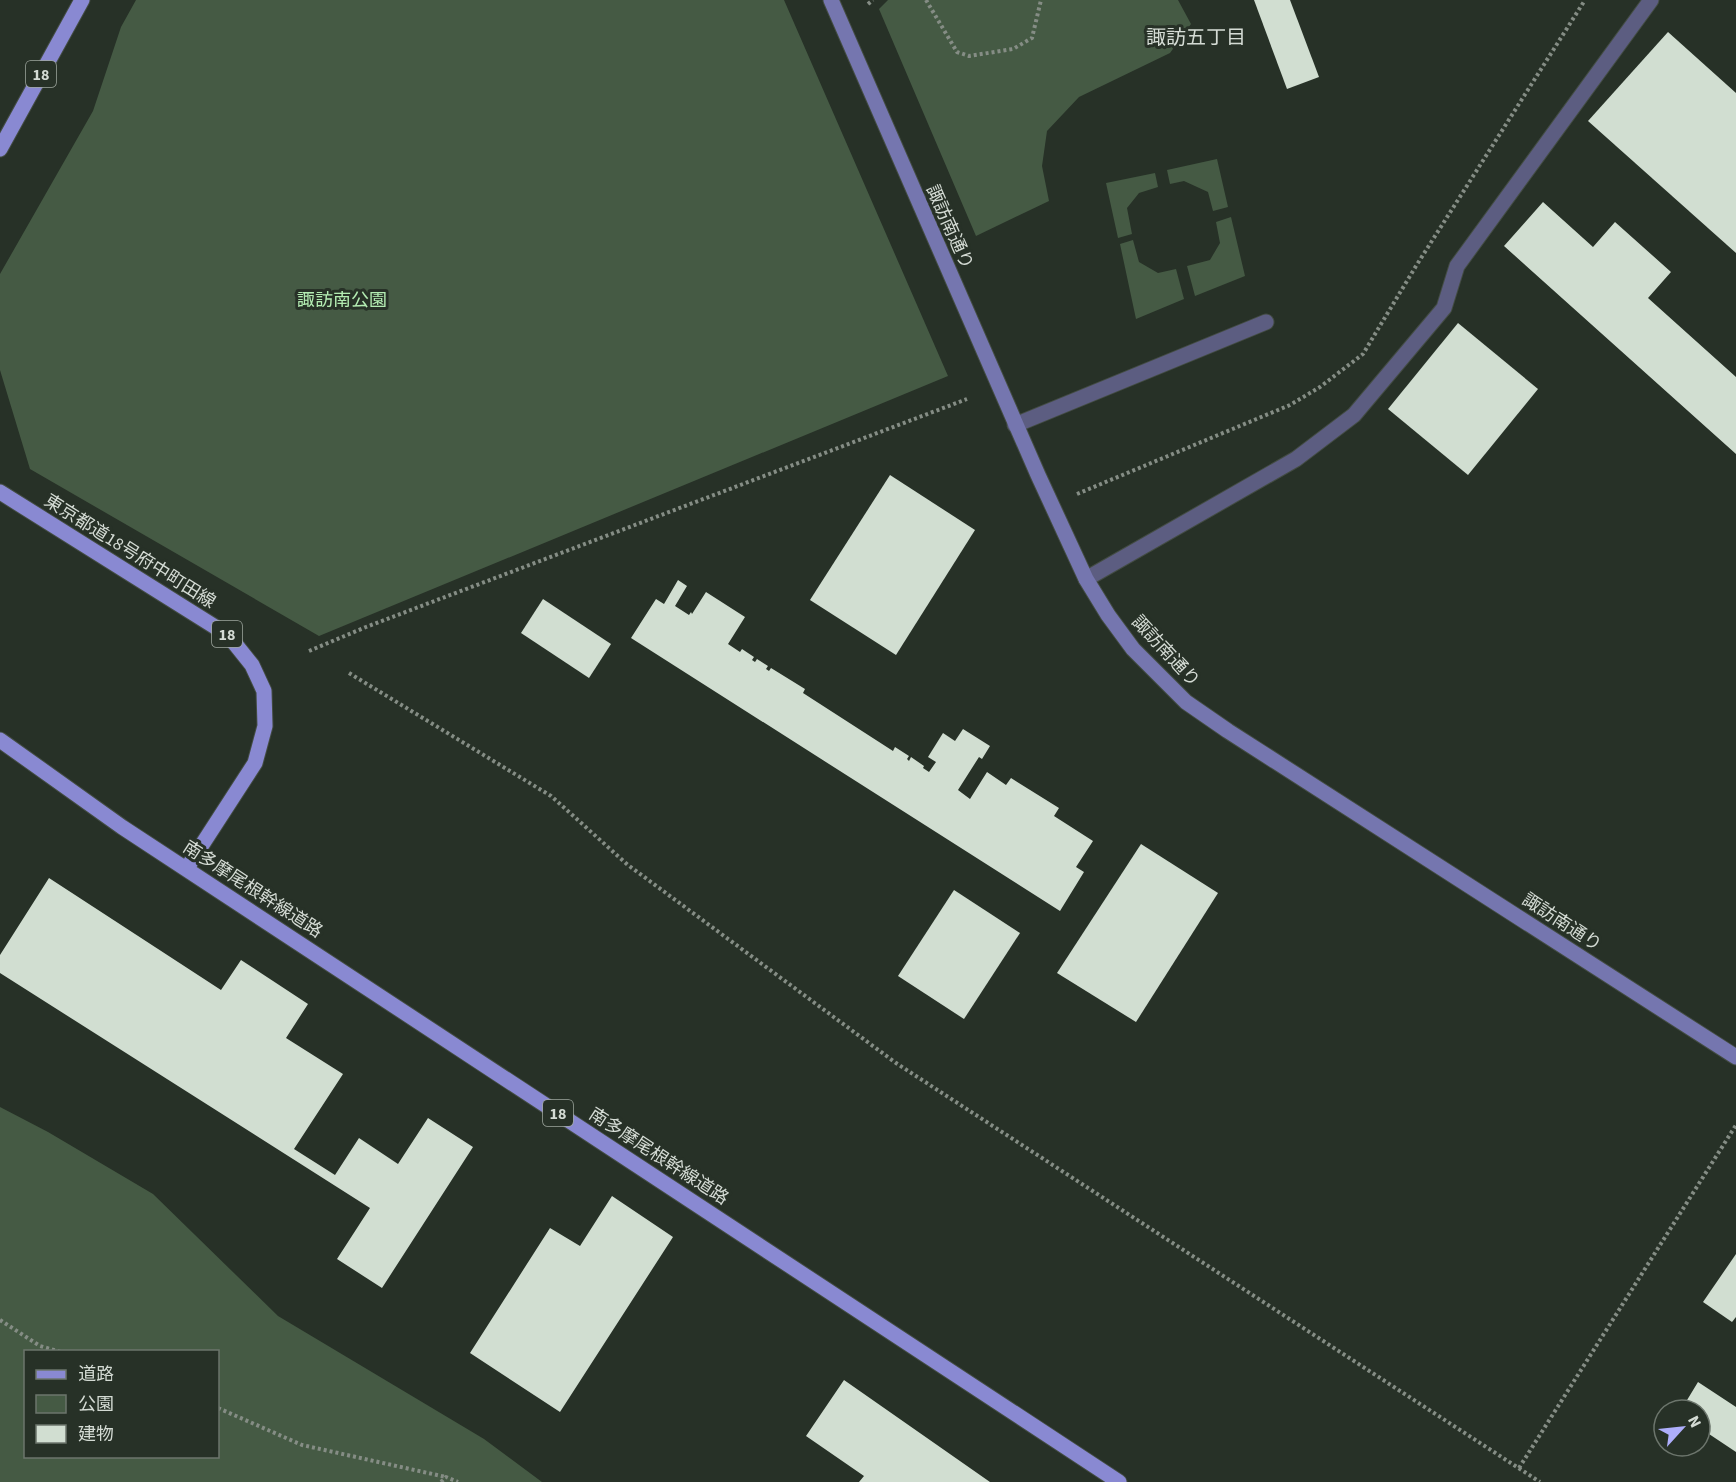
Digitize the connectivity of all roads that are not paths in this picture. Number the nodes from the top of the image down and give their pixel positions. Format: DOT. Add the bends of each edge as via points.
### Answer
graph roads {
  1 [pos="82,0"];
  2 [pos="831,0"];
  3 [pos="1651,0"];
  4 [pos="0,149"];
  5 [pos="1266,321"];
  6 [pos="1016,425"];
  7 [pos="0,492"];
  8 [pos="1086,579"];
  9 [pos="0,740"];
  10 [pos="187,868"];
  11 [pos="1736,1057"];
  12 [pos="1119,1482"];
  1 -- 4 [label="main road, 18"];
  2 -- 6 [label="street, 諏訪南通り"];
  3 -- 8 [label="street" via="1457,266 1444,308 1354,416 1296,459"];
  5 -- 6 [label="street"];
  6 -- 8 [label="street, 諏訪南通り"];
  7 -- 10 [label="main road, 東京都道18号府中町田線 / 18" via="228,635 252,664 264,691 266,726 255,763"];
  8 -- 11 [label="street, 諏訪南通り" via="1133,649 1186,702"];
  9 -- 10 [label="main road, 南多摩尾根幹線道路 / 18"];
  10 -- 12 [label="main road, 南多摩尾根幹線道路 / 18"];
}
